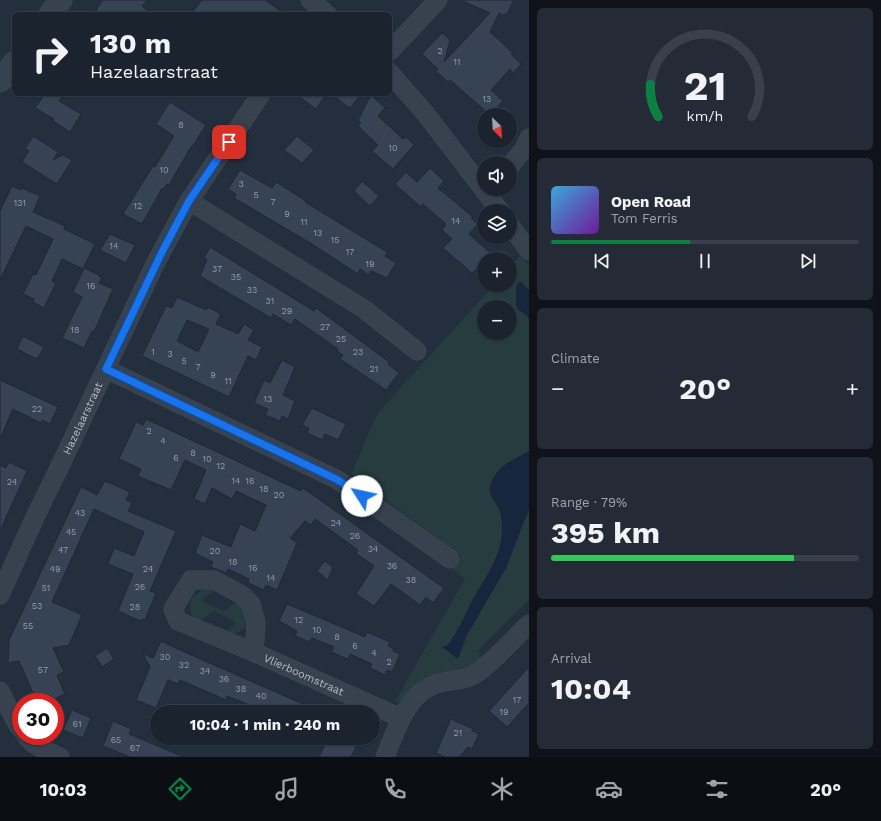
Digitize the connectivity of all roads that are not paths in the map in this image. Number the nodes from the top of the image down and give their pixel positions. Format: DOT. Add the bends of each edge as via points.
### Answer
graph roads {
  1 [pos="61,0"];
  2 [pos="438,0"];
  3 [pos="52,12"];
  4 [pos="392,49"];
  5 [pos="12,66"];
  6 [pos="392,75"];
  7 [pos="0,81"];
  8 [pos="260,96"];
  9 [pos="529,138"];
  10 [pos="517,158"];
  11 [pos="477,177"];
  12 [pos="189,201"];
  13 [pos="517,235"];
  14 [pos="529,251"];
  15 [pos="417,351"];
  16 [pos="106,369"];
  17 [pos="450,559"];
  18 [pos="0,595"];
  19 [pos="529,624"];
  20 [pos="251,651"];
  21 [pos="0,691"];
  22 [pos="12,714"];
  23 [pos="401,718"];
  24 [pos="37,745"];
  25 [pos="60,757"];
  26 [pos="385,757"];
  1 -- 3 [label="street"];
  2 -- 4 [label="street"];
  5 -- 7 [label="street"];
  6 -- 11 [label="street"];
  8 -- 12 [label="street, Hazelaarstraat"];
  9 -- 10 [label="street"];
  12 -- 15 [label="street" via="364,309"];
  12 -- 16 [label="street, Hazelaarstraat" via="156,262"];
  13 -- 14 [label="street"];
  16 -- 17 [label="street" via="338,480"];
  16 -- 18 [label="street, Hazelaarstraat"];
  19 -- 23 [label="street" via="473,676 438,683 418,694"];
  20 -- 20 [label="street, Vlierboomstraat" via="178,620 173,609 191,580 214,580 242,594 251,604 256,622 255,641"];
  20 -- 23 [label="street, Vlierboomstraat"];
  21 -- 22 [label="street"];
  23 -- 26 [label="street"];
  24 -- 25 [label="street"];
}
